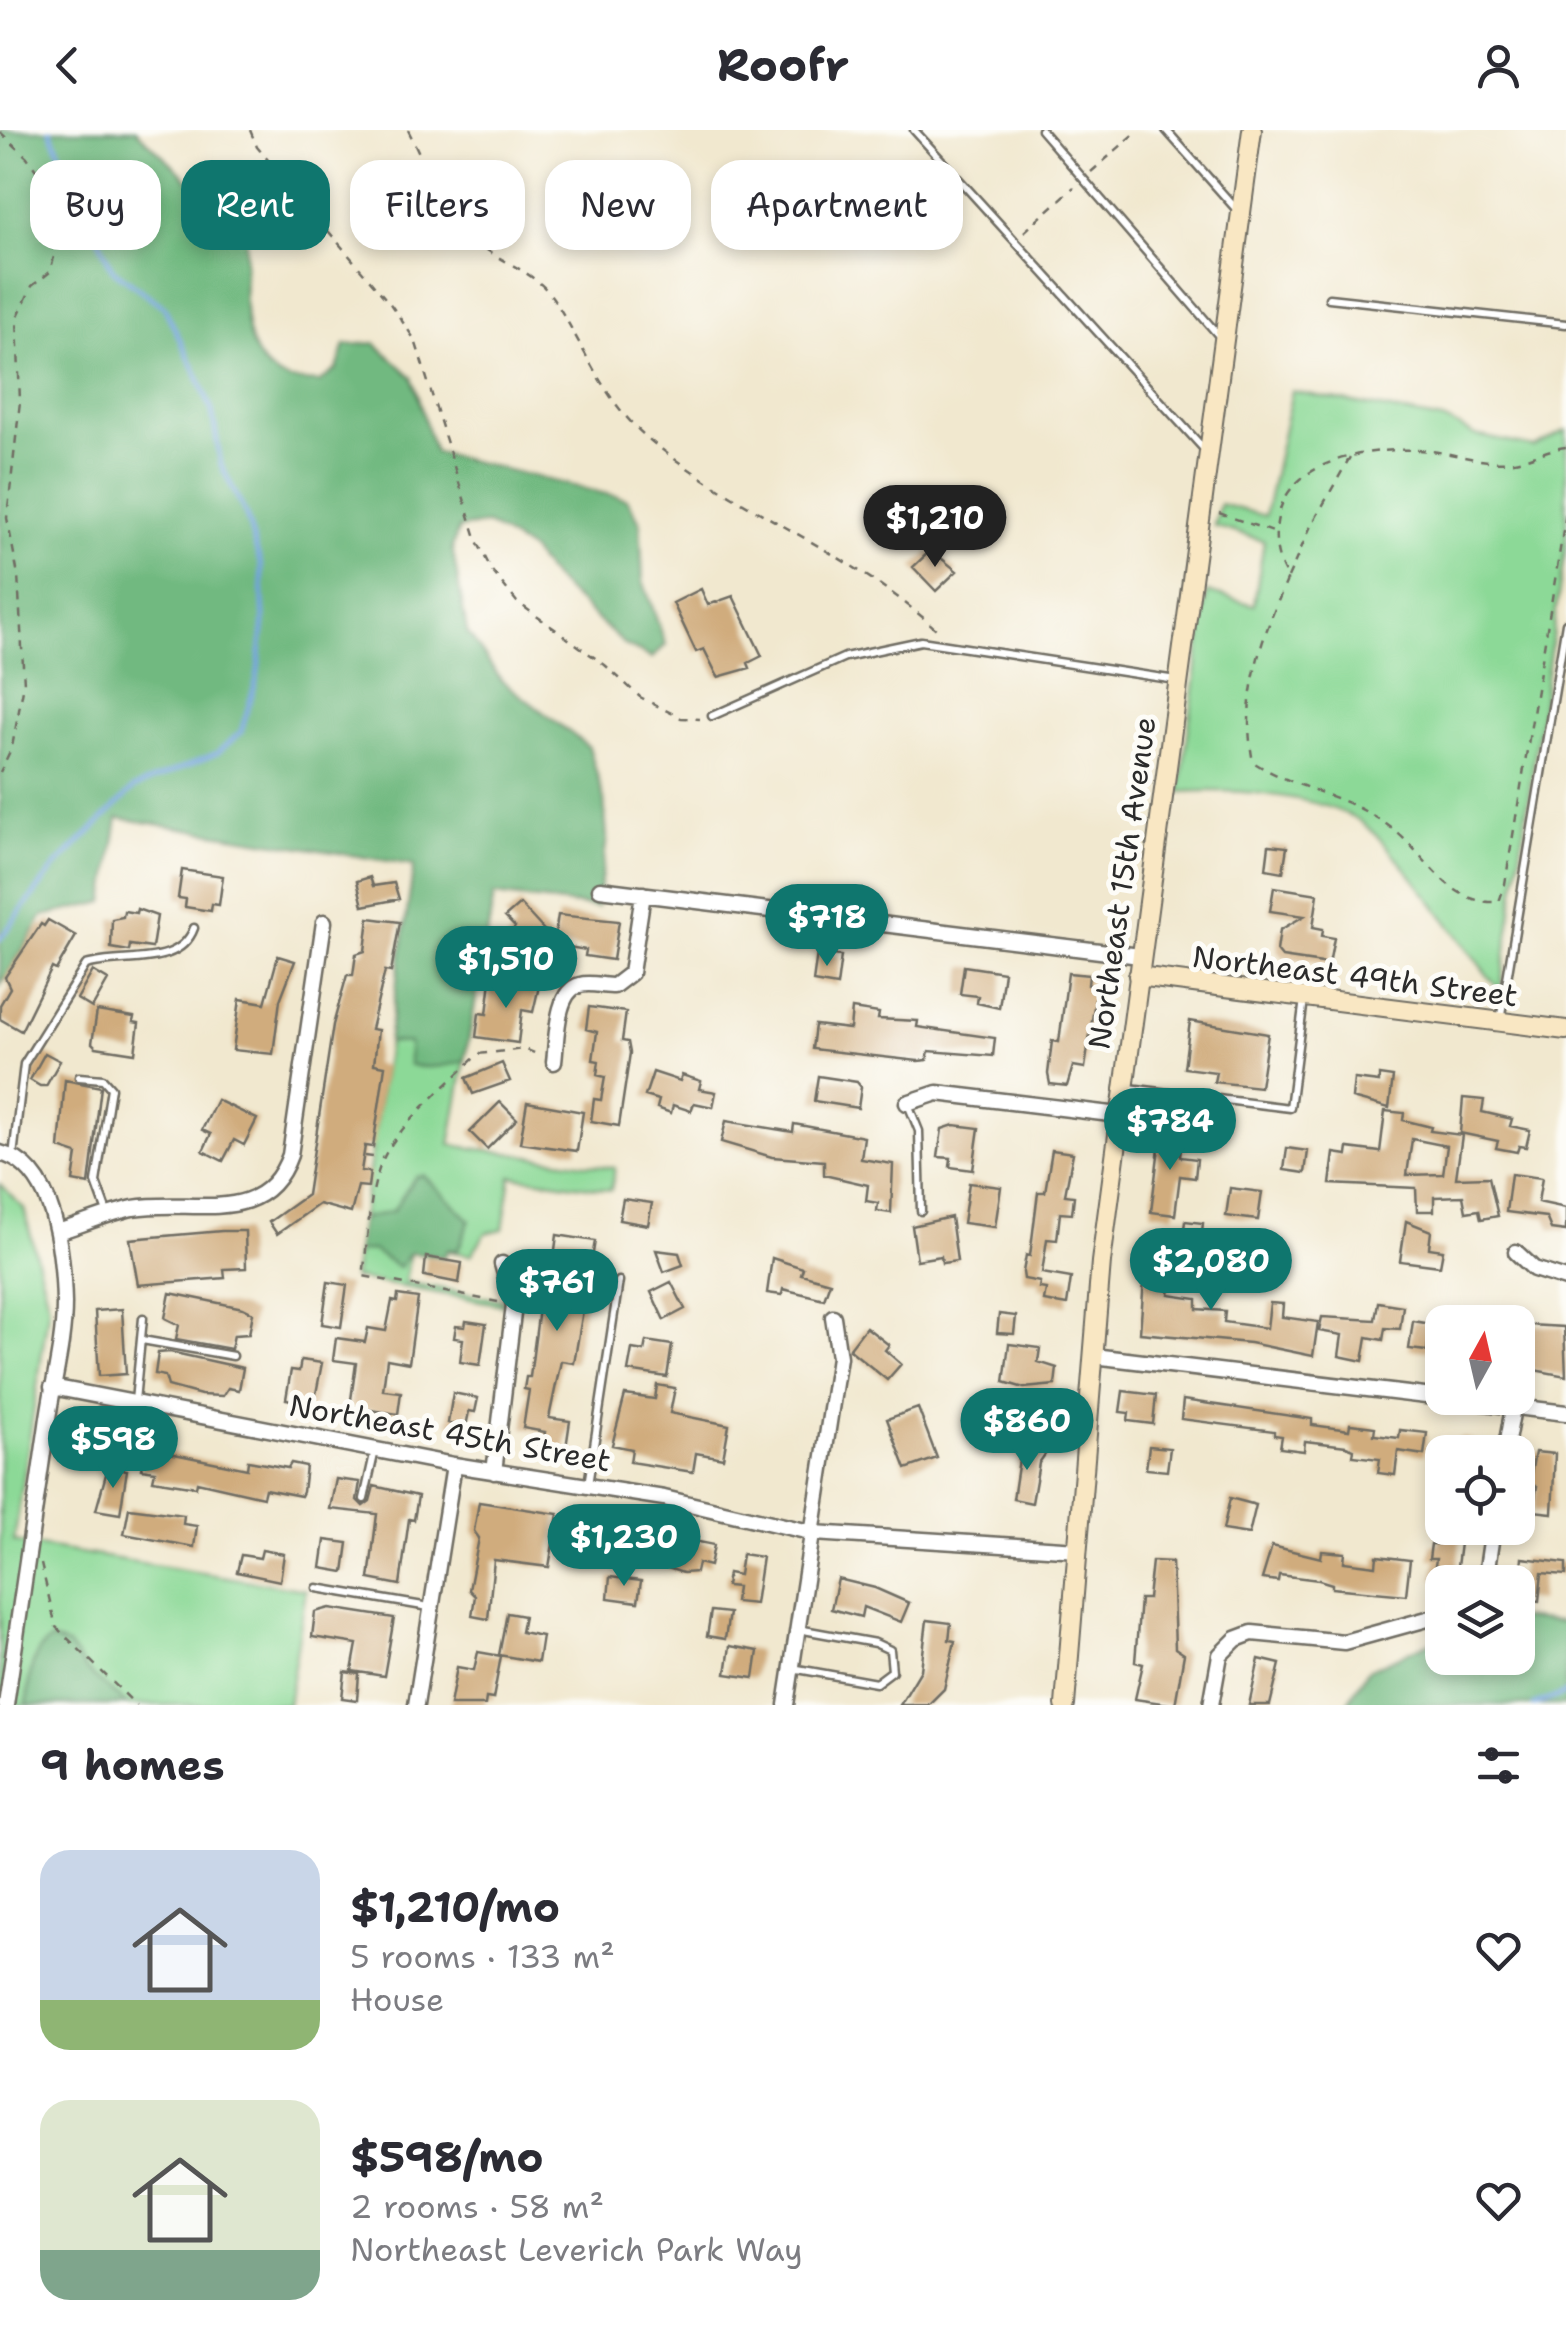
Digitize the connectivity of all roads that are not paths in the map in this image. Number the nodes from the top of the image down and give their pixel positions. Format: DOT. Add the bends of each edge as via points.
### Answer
graph roads {
  1 [pos="914,130"];
  2 [pos="1040,130"];
  3 [pos="1166,130"];
  4 [pos="1252,130"];
  5 [pos="1241,214"];
  6 [pos="1330,298"];
  7 [pos="1566,324"];
  8 [pos="1223,341"];
  9 [pos="1208,454"];
  10 [pos="1566,623"];
  11 [pos="1177,680"];
  12 [pos="712,716"];
  13 [pos="600,888"];
  14 [pos="643,894"];
  15 [pos="324,922"];
  16 [pos="194,928"];
  17 [pos="1140,956"];
  18 [pos="1138,976"];
  19 [pos="1304,997"];
  20 [pos="1500,1022"];
  21 [pos="1566,1030"];
  22 [pos="554,1062"];
  23 [pos="79,1077"];
  24 [pos="1123,1088"];
  25 [pos="907,1103"];
  26 [pos="1119,1115"];
  27 [pos="7,1154"];
  28 [pos="920,1211"];
  29 [pos="108,1216"];
  30 [pos="57,1232"];
  31 [pos="1516,1252"];
  32 [pos="502,1264"];
  33 [pos="1566,1279"];
  34 [pos="619,1281"];
  35 [pos="834,1317"];
  36 [pos="144,1318"];
  37 [pos="142,1340"];
  38 [pos="233,1356"];
  39 [pos="1094,1356"];
  40 [pos="52,1387"];
  41 [pos="1425,1397"];
  42 [pos="135,1403"];
  43 [pos="1535,1410"];
  44 [pos="1566,1413"];
  45 [pos="375,1449"];
  46 [pos="454,1465"];
  47 [pos="494,1472"];
  48 [pos="588,1486"];
  49 [pos="364,1499"];
  50 [pos="814,1532"];
  51 [pos="1078,1550"];
  52 [pos="317,1588"];
  53 [pos="432,1608"];
  54 [pos="1425,1619"];
  55 [pos="796,1628"];
  56 [pos="791,1668"];
  57 [pos="6,1705"];
  58 [pos="416,1705"];
  59 [pos="786,1705"];
  60 [pos="1065,1705"];
  61 [pos="1211,1705"];
  1 -- 9 [label="lane"];
  2 -- 8 [label="lane"];
  3 -- 5 [label="lane"];
  4 -- 5 [label="street, Northeast 15th Avenue"];
  5 -- 8 [label="street, Northeast 15th Avenue"];
  6 -- 7 [label="lane"];
  8 -- 9 [label="street, Northeast 15th Avenue"];
  9 -- 11 [label="street, Northeast 15th Avenue"];
  10 -- 20 [label="lane"];
  11 -- 12 [label="lane" via="921,641 845,657"];
  11 -- 17 [label="street, Northeast 15th Avenue"];
  13 -- 14 [label="street"];
  14 -- 17 [label="street"];
  14 -- 22 [label="street" via="631,972 614,986 570,990"];
  15 -- 29 [label="street" via="281,1180 260,1198 238,1203 132,1208"];
  16 -- 27 [label="lane" via="175,954 86,966 24,1064"];
  17 -- 18 [label="street, Northeast 15th Avenue"];
  18 -- 19 [label="street, Northeast 49th Street"];
  18 -- 24 [label="street, Northeast 15th Avenue"];
  19 -- 20 [label="street, Northeast 49th Street"];
  19 -- 24 [label="lane" via="1290,1108"];
  20 -- 21 [label="street, Northeast 49th Street"];
  23 -- 29 [label="lane" via="103,1079 111,1088 96,1182"];
  24 -- 26 [label="street, Northeast 15th Avenue"];
  25 -- 26 [label="street" via="937,1093"];
  25 -- 28 [label="lane" via="919,1131"];
  26 -- 39 [label="street, Northeast 15th Avenue"];
  27 -- 30 [label="street" via="34,1176"];
  29 -- 30 [label="street"];
  30 -- 40 [label="street" via="64,1310"];
  31 -- 33 [label="street" via="1534,1269"];
  32 -- 47 [label="street" via="514,1305"];
  34 -- 48 [label="lane"];
  35 -- 50 [label="street" via="839,1358"];
  36 -- 37 [label="lane"];
  37 -- 38 [label="lane"];
  37 -- 42 [label="lane"];
  39 -- 41 [label="street"];
  39 -- 51 [label="street, Northeast 15th Avenue"];
  40 -- 42 [label="street, Northeast 45th Street"];
  40 -- 57 [label="street"];
  42 -- 45 [label="street, Northeast 45th Street"];
  43 -- 44 [label="street"];
  45 -- 46 [label="street, Northeast 45th Street"];
  45 -- 49 [label="lane"];
  46 -- 47 [label="street, Northeast 45th Street"];
  46 -- 53 [label="street"];
  47 -- 48 [label="street, Northeast 45th Street"];
  48 -- 50 [label="street, Northeast 45th Street"];
  50 -- 51 [label="street, Northeast 45th Street"];
  50 -- 55 [label="street"];
  51 -- 60 [label="street, Northeast 15th Avenue"];
  52 -- 53 [label="lane"];
  53 -- 58 [label="street"];
  54 -- 61 [label="street" via="1344,1642 1252,1634 1236,1639 1220,1656"];
  55 -- 56 [label="street"];
  55 -- 56 [label="lane" via="875,1643 890,1650 894,1662 876,1683"];
  56 -- 59 [label="street"];
}
